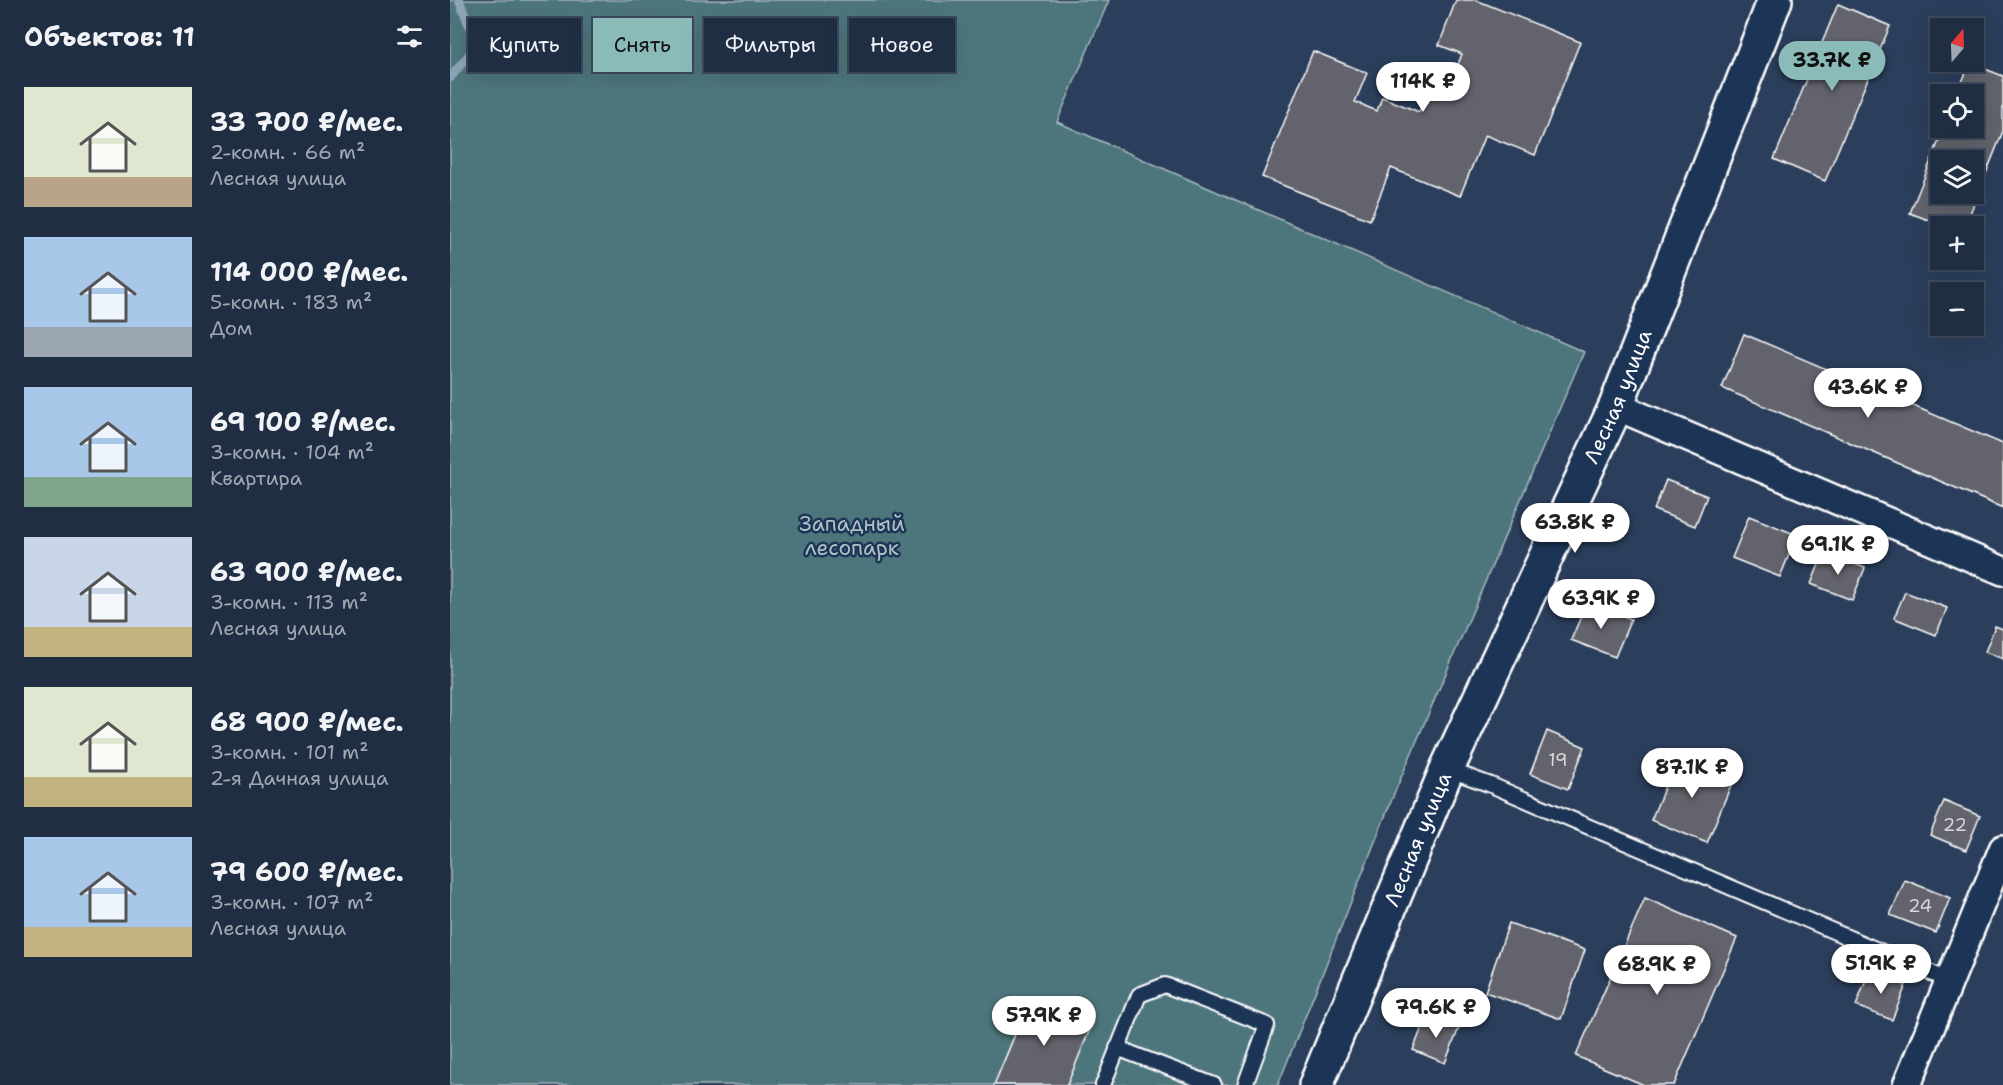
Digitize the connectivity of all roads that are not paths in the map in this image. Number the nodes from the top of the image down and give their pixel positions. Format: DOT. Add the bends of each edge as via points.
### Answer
graph roads {
  1 [pos="1775,0"];
  2 [pos="1616,406"];
  3 [pos="2003,571"];
  4 [pos="1447,769"];
  5 [pos="2003,849"];
  6 [pos="1950,981"];
  7 [pos="1117,1048"];
  8 [pos="1103,1085"];
  9 [pos="1214,1085"];
  10 [pos="1245,1085"];
  11 [pos="1316,1085"];
  12 [pos="1907,1085"];
  1 -- 2 [label="street, Лесная улица"];
  2 -- 3 [label="street"];
  2 -- 4 [label="street, Лесная улица"];
  4 -- 6 [label="lane"];
  4 -- 11 [label="street, Лесная улица"];
  5 -- 6 [label="street"];
  6 -- 12 [label="street"];
  7 -- 8 [label="lane"];
  7 -- 9 [label="lane"];
  7 -- 10 [label="lane" via="1139,995 1165,985 1267,1025"];
}
